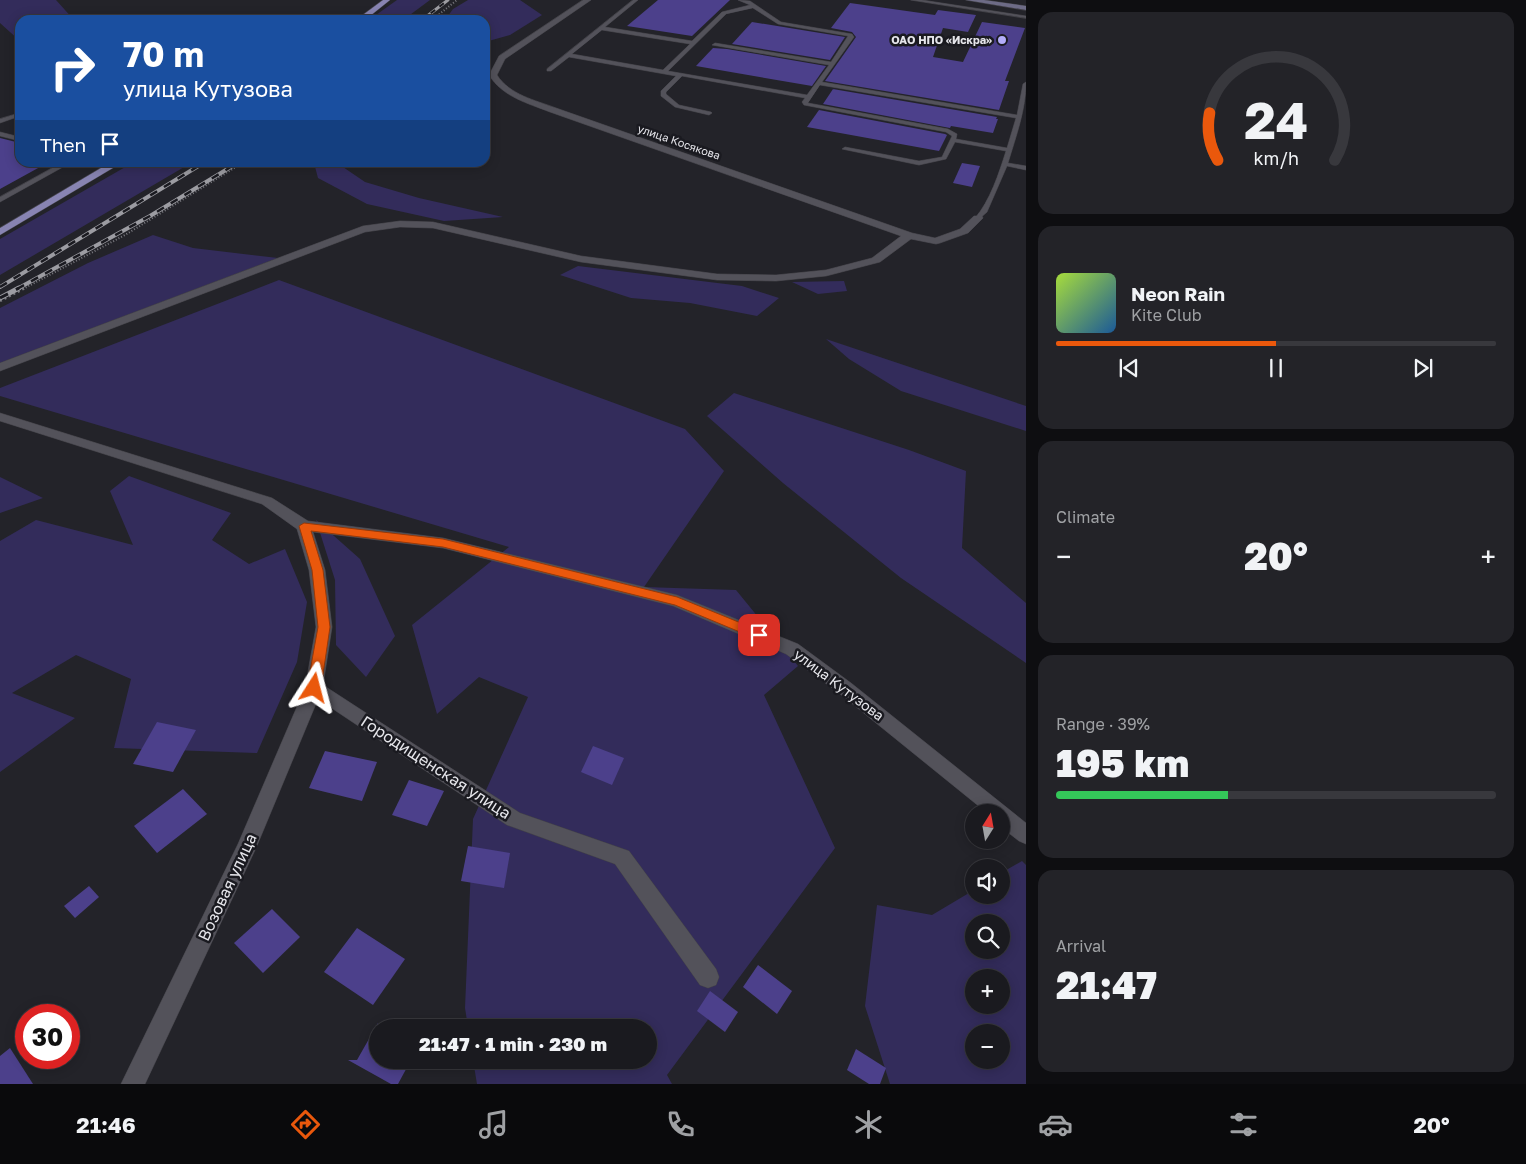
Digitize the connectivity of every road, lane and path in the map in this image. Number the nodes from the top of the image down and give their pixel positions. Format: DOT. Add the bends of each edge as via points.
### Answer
graph roads {
  1 [pos="387,0"];
  2 [pos="457,0"];
  3 [pos="588,0"];
  4 [pos="636,0"];
  5 [pos="740,0"];
  6 [pos="913,0"];
  7 [pos="968,0"];
  8 [pos="754,6"];
  9 [pos="963,7"];
  10 [pos="1026,8"];
  11 [pos="367,15"];
  12 [pos="438,15"];
  13 [pos="1026,17"];
  14 [pos="601,28"];
  15 [pos="694,43"];
  16 [pos="715,45"];
  17 [pos="568,55"];
  18 [pos="832,64"];
  19 [pos="549,70"];
  20 [pos="664,72"];
  21 [pos="680,75"];
  22 [pos="819,83"];
  23 [pos="1026,84"];
  24 [pos="809,97"];
  25 [pos="709,113"];
  26 [pos="15,116"];
  27 [pos="1019,117"];
  28 [pos="0,121"];
  29 [pos="0,134"];
  30 [pos="15,138"];
  31 [pos="953,140"];
  32 [pos="845,149"];
  33 [pos="1009,150"];
  34 [pos="1005,164"];
  35 [pos="60,167"];
  36 [pos="106,167"];
  37 [pos="236,167"];
  38 [pos="1026,168"];
  39 [pos="0,200"];
  40 [pos="978,218"];
  41 [pos="0,232"];
  42 [pos="909,235"];
  43 [pos="0,300"];
  44 [pos="0,367"];
  45 [pos="0,418"];
  46 [pos="304,526"];
  47 [pos="314,688"];
  48 [pos="988,804"];
  49 [pos="1010,822"];
  50 [pos="1026,835"];
  51 [pos="708,977"];
  52 [pos="133,1084"];
  1 -- 11 [label="main road"];
  2 -- 12 [label="path"];
  3 -- 42 [label="street, улица Косякова" via="502,58 493,75 496,82 506,90 553,110"];
  4 -- 14 [label="lane"];
  5 -- 8 [label="lane"];
  6 -- 9 [label="lane"];
  7 -- 9 [label="lane"];
  7 -- 10 [label="street"];
  8 -- 15 [label="lane" via="724,13"];
  8 -- 18 [label="lane" via="780,23 850,35"];
  9 -- 13 [label="lane"];
  14 -- 15 [label="lane"];
  14 -- 17 [label="lane"];
  15 -- 20 [label="lane"];
  16 -- 18 [label="lane"];
  17 -- 19 [label="lane"];
  17 -- 20 [label="lane"];
  18 -- 22 [label="lane"];
  20 -- 21 [label="lane"];
  21 -- 24 [label="lane"];
  21 -- 25 [label="lane" via="663,95 677,106"];
  22 -- 24 [label="lane"];
  22 -- 27 [label="lane"];
  23 -- 27 [label="lane"];
  24 -- 31 [label="lane" via="805,102 811,106 948,131 955,135"];
  26 -- 28 [label="lane"];
  27 -- 33 [label="lane"];
  29 -- 30 [label="lane"];
  31 -- 32 [label="lane" via="944,158 924,163"];
  31 -- 33 [label="lane"];
  33 -- 34 [label="lane"];
  34 -- 38 [label="lane"];
  34 -- 40 [label="lane" via="984,212"];
  35 -- 39 [label="lane"];
  36 -- 41 [label="main road"];
  37 -- 43 [label="path" via="124,235"];
  40 -- 42 [label="street, улица Косякова" via="964,231 936,241"];
  42 -- 44 [label="street" via="876,260 826,274 776,278 717,277 581,259 433,225 400,224 363,229"];
  45 -- 46 [label="street" via="267,500"];
  46 -- 47 [label="street, Возовая улица" via="317,570 324,627"];
  46 -- 48 [label="street, улица Кутузова" via="443,543 677,601 792,649"];
  47 -- 51 [label="street, Городищенская улица" via="514,819 622,857"];
  47 -- 52 [label="street, Возовая улица" via="246,848"];
  49 -- 50 [label="street, улица Кутузова"];
}
